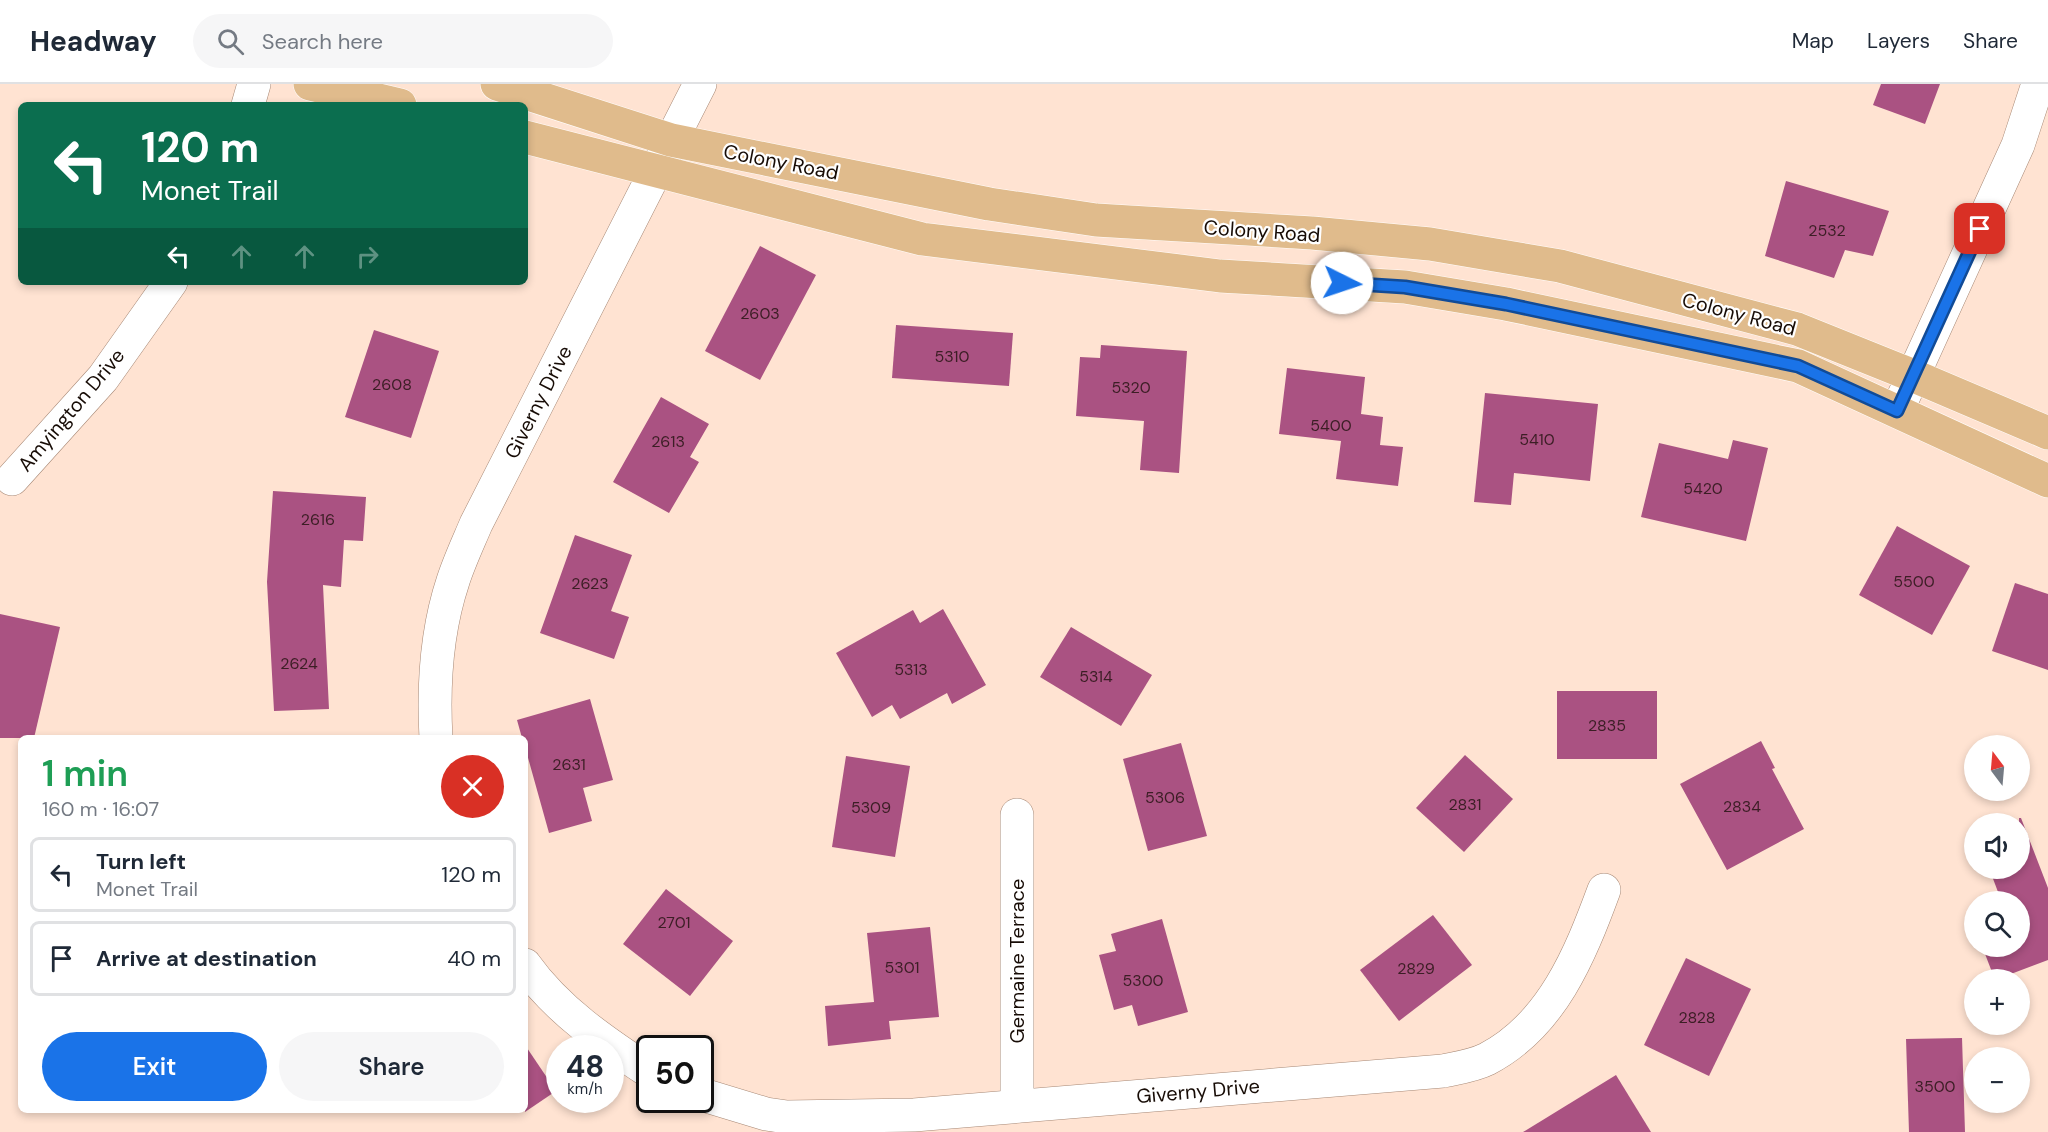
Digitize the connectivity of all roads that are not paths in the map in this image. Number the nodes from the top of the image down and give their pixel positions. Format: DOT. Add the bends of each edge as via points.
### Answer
graph roads {
  1 [pos="254,84"];
  2 [pos="310,84"];
  3 [pos="497,84"];
  4 [pos="700,84"];
  5 [pos="2038,84"];
  6 [pos="249,102"];
  7 [pos="387,102"];
  8 [pos="528,137"];
  9 [pos="671,140"];
  10 [pos="657,170"];
  11 [pos="169,285"];
  12 [pos="1914,376"];
  13 [pos="1897,411"];
  14 [pos="2048,433"];
  15 [pos="12,479"];
  16 [pos="2048,481"];
  17 [pos="436,735"];
  18 [pos="1017,815"];
  19 [pos="1604,890"];
  20 [pos="528,969"];
  21 [pos="636,1063"];
  22 [pos="714,1099"];
  23 [pos="1017,1106"];
  1 -- 6 [label="street"];
  2 -- 7 [label="main road"];
  3 -- 9 [label="main road, Colony Road"];
  4 -- 9 [label="street, Giverny Drive"];
  5 -- 12 [label="street" via="2018,144"];
  8 -- 10 [label="main road, Colony Road"];
  9 -- 10 [label="street, Giverny Drive"];
  9 -- 12 [label="main road, Colony Road" via="989,204 1084,218 1430,244 1560,266 1797,329"];
  10 -- 13 [label="main road, Colony Road" via="922,239 1220,276 1405,287 1506,304 1798,366"];
  10 -- 17 [label="street, Giverny Drive" via="476,525 453,581 438,641"];
  11 -- 15 [label="street, Amyington Drive" via="103,378"];
  12 -- 13 [label="street"];
  12 -- 14 [label="main road, Colony Road"];
  13 -- 16 [label="main road, Colony Road"];
  18 -- 23 [label="street, Germaine Terrace"];
  19 -- 23 [label="street, Giverny Drive" via="1565,983 1547,1008 1511,1043 1487,1059 1443,1071"];
  20 -- 21 [label="street" via="550,995 597,1037"];
  22 -- 23 [label="street, Giverny Drive" via="787,1117 914,1114"];
}
